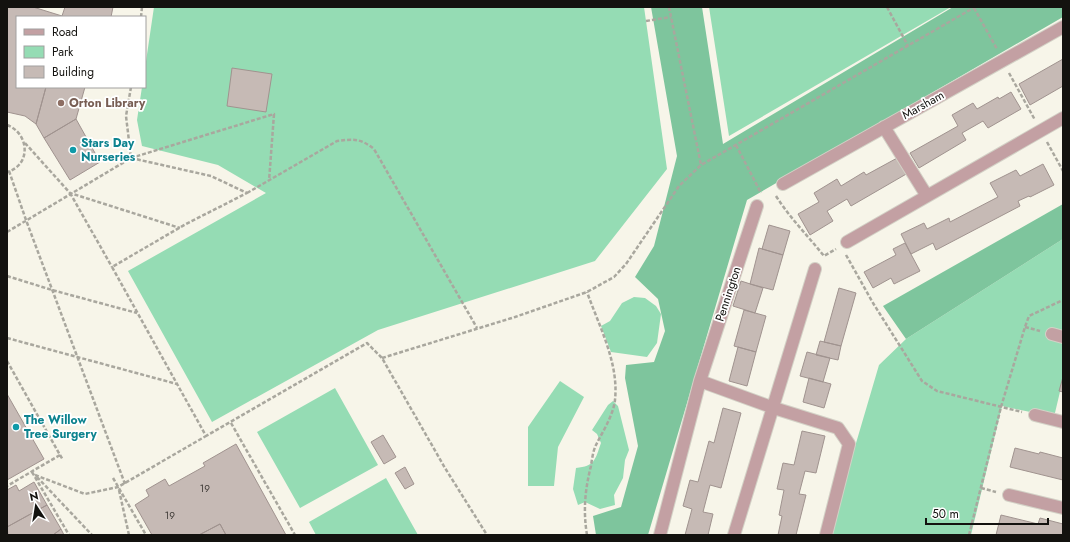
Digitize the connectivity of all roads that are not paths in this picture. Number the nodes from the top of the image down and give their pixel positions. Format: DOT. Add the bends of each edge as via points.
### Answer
graph roads {
  1 [pos="1063,27"];
  2 [pos="1063,118"];
  3 [pos="884,127"];
  4 [pos="783,184"];
  5 [pos="927,196"];
  6 [pos="757,206"];
  7 [pos="844,244"];
  8 [pos="815,269"];
  9 [pos="700,381"];
  10 [pos="774,408"];
  11 [pos="1035,415"];
  12 [pos="1063,422"];
  13 [pos="1009,495"];
  14 [pos="1063,508"];
  15 [pos="660,535"];
  16 [pos="734,535"];
  17 [pos="826,535"];
  1 -- 3 [label="street, Marsham"];
  2 -- 5 [label="street"];
  3 -- 4 [label="street, Marsham"];
  3 -- 5 [label="street"];
  5 -- 7 [label="street"];
  6 -- 9 [label="street, Pennington"];
  8 -- 10 [label="street"];
  9 -- 10 [label="street"];
  9 -- 15 [label="street, Pennington"];
  10 -- 16 [label="street"];
  10 -- 17 [label="street" via="838,428 850,444"];
  11 -- 12 [label="street"];
  13 -- 14 [label="street"];
}
